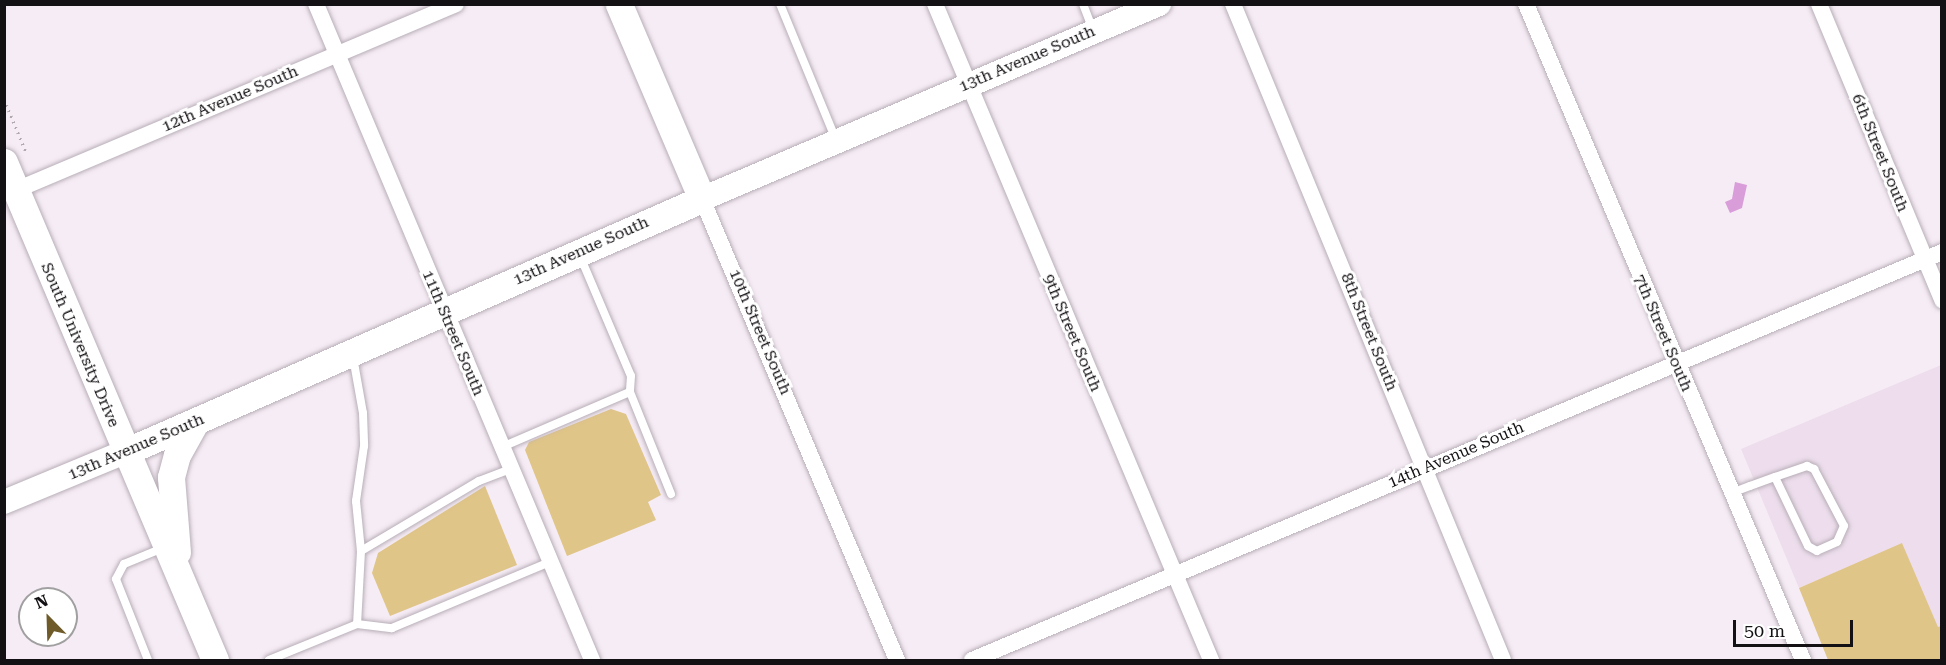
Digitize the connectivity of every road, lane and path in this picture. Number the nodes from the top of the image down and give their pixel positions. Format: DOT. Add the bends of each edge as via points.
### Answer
graph roads {
  1 [pos="316,4"];
  2 [pos="456,4"];
  3 [pos="619,4"];
  4 [pos="780,4"];
  5 [pos="935,4"];
  6 [pos="1083,4"];
  7 [pos="1159,4"];
  8 [pos="1233,4"];
  9 [pos="1526,4"];
  10 [pos="1819,4"];
  11 [pos="1094,31"];
  12 [pos="337,55"];
  13 [pos="968,83"];
  14 [pos="4,99"];
  15 [pos="836,140"];
  16 [pos="15,157"];
  17 [pos="10,192"];
  18 [pos="702,199"];
  19 [pos="1941,252"];
  20 [pos="578,253"];
  21 [pos="1924,259"];
  22 [pos="1941,300"];
  23 [pos="445,311"];
  24 [pos="352,352"];
  25 [pos="1675,363"];
  26 [pos="630,392"];
  27 [pos="196,421"];
  28 [pos="501,447"];
  29 [pos="125,452"];
  30 [pos="1425,468"];
  31 [pos="510,469"];
  32 [pos="1775,477"];
  33 [pos="1734,492"];
  34 [pos="671,494"];
  35 [pos="4,502"];
  36 [pos="172,544"];
  37 [pos="362,551"];
  38 [pos="550,562"];
  39 [pos="1173,574"];
  40 [pos="357,624"];
  41 [pos="148,660"];
  42 [pos="215,660"];
  43 [pos="269,660"];
  44 [pos="592,660"];
  45 [pos="897,660"];
  46 [pos="972,660"];
  47 [pos="1211,660"];
  48 [pos="1503,660"];
  49 [pos="1803,660"];
  1 -- 12 [label="street, 11th Street South"];
  2 -- 12 [label="street, 12th Avenue South"];
  3 -- 18 [label="main road, 10th Street South"];
  4 -- 15 [label="lane"];
  5 -- 13 [label="street, 9th Street South"];
  6 -- 11 [label="lane"];
  7 -- 11 [label="street, 13th Avenue South"];
  8 -- 30 [label="street, 8th Street South"];
  9 -- 25 [label="street, 7th Street South"];
  10 -- 21 [label="street, 6th Street South"];
  11 -- 13 [label="street, 13th Avenue South"];
  12 -- 17 [label="street, 12th Avenue South"];
  12 -- 23 [label="street, 11th Street South"];
  13 -- 15 [label="street, 13th Avenue South"];
  13 -- 39 [label="street, 9th Street South"];
  14 -- 16 [label="path"];
  15 -- 18 [label="street, 13th Avenue South"];
  16 -- 17 [label="main road, South University Drive"];
  17 -- 29 [label="main road, South University Drive"];
  18 -- 20 [label="main road, 13th Avenue South"];
  18 -- 45 [label="street, 10th Street South"];
  19 -- 21 [label="street, 14th Avenue South"];
  20 -- 23 [label="main road, 13th Avenue South"];
  20 -- 26 [label="lane" via="631,376"];
  21 -- 22 [label="street, 6th Street South"];
  21 -- 25 [label="street, 14th Avenue South"];
  23 -- 24 [label="main road, 13th Avenue South"];
  23 -- 28 [label="street, 11th Street South"];
  24 -- 27 [label="main road, 13th Avenue South"];
  24 -- 37 [label="lane" via="363,413 364,446 356,501"];
  25 -- 30 [label="street, 14th Avenue South"];
  25 -- 33 [label="street, 7th Street South"];
  26 -- 28 [label="lane"];
  26 -- 34 [label="lane"];
  27 -- 29 [label="main road, 13th Avenue South"];
  27 -- 36 [label="main road" via="177,455 171,477"];
  28 -- 31 [label="street, 11th Street South"];
  29 -- 35 [label="street, 13th Avenue South"];
  29 -- 36 [label="main road, South University Drive"];
  30 -- 39 [label="street, 14th Avenue South"];
  30 -- 48 [label="street, 8th Street South"];
  31 -- 37 [label="lane" via="479,482"];
  31 -- 38 [label="street, 11th Street South"];
  32 -- 32 [label="lane" via="1807,466 1820,475 1844,526 1837,542 1817,551 1808,546"];
  32 -- 33 [label="lane"];
  33 -- 49 [label="street, 7th Street South"];
  36 -- 41 [label="lane" via="124,564 116,579"];
  36 -- 42 [label="main road, South University Drive" via="178,571"];
  37 -- 40 [label="lane"];
  38 -- 40 [label="lane" via="392,628"];
  38 -- 44 [label="street, 11th Street South"];
  39 -- 46 [label="street, 14th Avenue South"];
  39 -- 47 [label="street, 9th Street South"];
  40 -- 43 [label="lane"];
}
